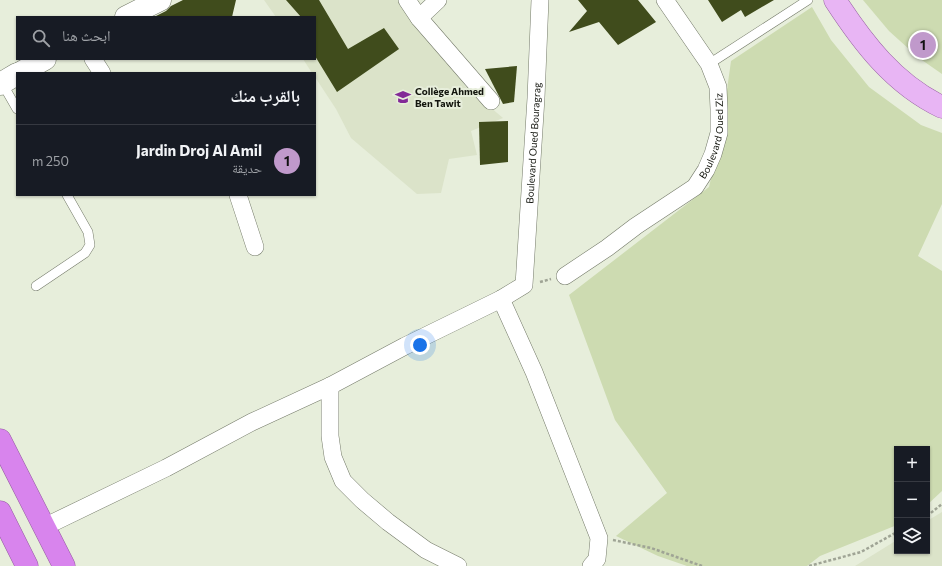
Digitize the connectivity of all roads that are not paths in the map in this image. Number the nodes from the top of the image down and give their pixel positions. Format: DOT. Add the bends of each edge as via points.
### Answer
graph roads {
  1 [pos="160,0"];
  2 [pos="407,0"];
  3 [pos="438,0"];
  4 [pos="540,0"];
  5 [pos="665,0"];
  6 [pos="808,0"];
  7 [pos="835,0"];
  8 [pos="128,16"];
  9 [pos="419,18"];
  10 [pos="43,60"];
  11 [pos="94,60"];
  12 [pos="709,64"];
  13 [pos="21,72"];
  14 [pos="101,72"];
  15 [pos="10,78"];
  16 [pos="491,101"];
  17 [pos="16,105"];
  18 [pos="942,107"];
  19 [pos="68,196"];
  20 [pos="238,196"];
  21 [pos="255,247"];
  22 [pos="565,276"];
  23 [pos="36,286"];
  24 [pos="501,299"];
  25 [pos="330,386"];
  26 [pos="0,440"];
  27 [pos="0,512"];
  28 [pos="44,527"];
  29 [pos="454,565"];
  30 [pos="27,566"];
  31 [pos="64,566"];
  32 [pos="591,566"];
  1 -- 8 [label="street"];
  2 -- 9 [label="street"];
  3 -- 9 [label="street"];
  4 -- 24 [label="street, Boulevard Oued Bouragrag" via="524,285"];
  5 -- 12 [label="street, Boulevard Oued Ziz"];
  6 -- 12 [label="lane"];
  7 -- 18 [label="main road" via="851,26 877,58 902,83"];
  9 -- 16 [label="street"];
  10 -- 13 [label="street"];
  11 -- 14 [label="street"];
  12 -- 22 [label="street, Boulevard Oued Ziz" via="718,87 719,133 706,170 695,187"];
  15 -- 17 [label="lane"];
  19 -- 23 [label="lane" via="88,232 90,245 85,253"];
  20 -- 21 [label="street"];
  24 -- 25 [label="street"];
  24 -- 32 [label="street" via="534,372 599,538 596,559"];
  25 -- 28 [label="street" via="252,422 166,468"];
  25 -- 29 [label="street" via="330,436 333,457 343,481 388,522 426,550"];
  26 -- 28 [label="highway"];
  27 -- 30 [label="highway"];
  28 -- 31 [label="highway"];
}
